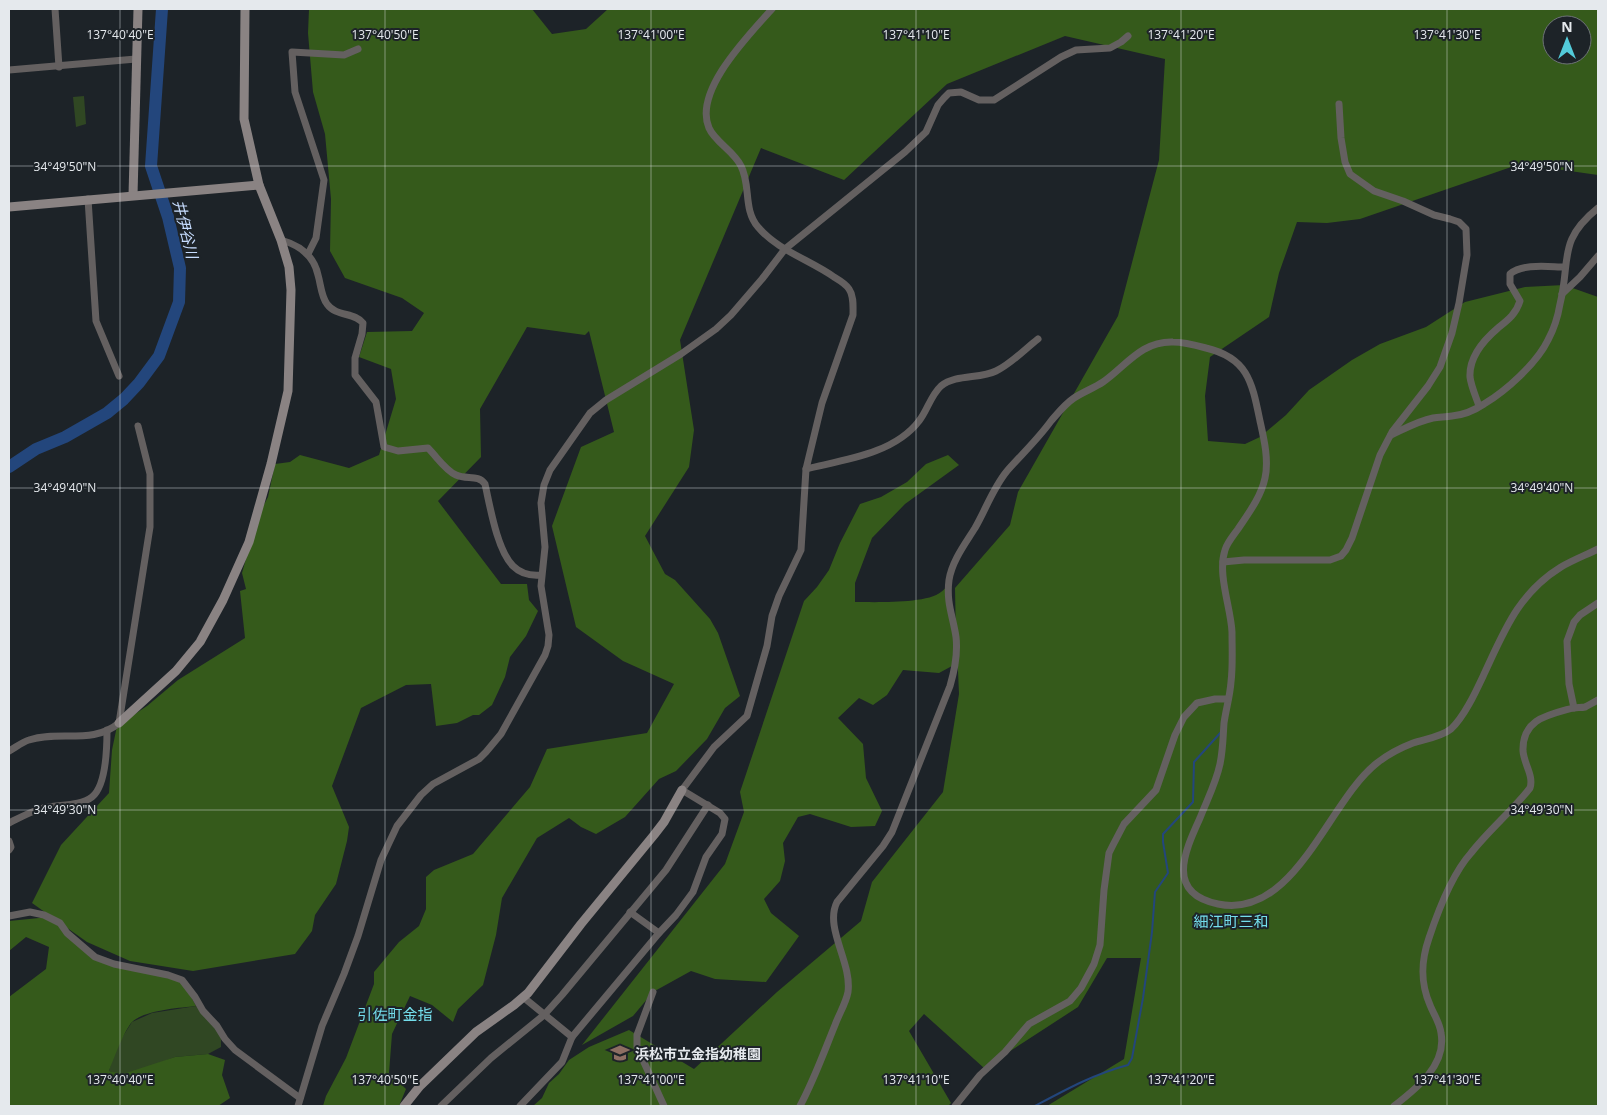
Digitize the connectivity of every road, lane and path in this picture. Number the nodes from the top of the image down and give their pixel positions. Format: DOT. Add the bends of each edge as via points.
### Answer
graph roads {
  1 [pos="55,9"];
  2 [pos="138,9"];
  3 [pos="245,9"];
  4 [pos="772,9"];
  5 [pos="1128,36"];
  6 [pos="358,49"];
  7 [pos="136,58"];
  8 [pos="59,67"];
  9 [pos="9,70"];
  10 [pos="1339,104"];
  11 [pos="259,185"];
  12 [pos="136,195"];
  13 [pos="88,199"];
  14 [pos="9,207"];
  15 [pos="1598,208"];
  16 [pos="281,240"];
  17 [pos="785,249"];
  18 [pos="308,254"];
  19 [pos="1598,256"];
  20 [pos="1565,267"];
  21 [pos="1562,294"];
  22 [pos="1038,339"];
  23 [pos="119,376"];
  24 [pos="1480,406"];
  25 [pos="138,426"];
  26 [pos="1390,435"];
  27 [pos="806,469"];
  28 [pos="1598,548"];
  29 [pos="1223,562"];
  30 [pos="541,575"];
  31 [pos="1598,603"];
  32 [pos="1228,699"];
  33 [pos="1598,700"];
  34 [pos="1574,708"];
  35 [pos="119,723"];
  36 [pos="107,730"];
  37 [pos="9,751"];
  38 [pos="682,790"];
  39 [pos="708,806"];
  40 [pos="9,823"];
  41 [pos="9,841"];
  42 [pos="9,850"];
  43 [pos="630,912"];
  44 [pos="9,916"];
  45 [pos="659,933"];
  46 [pos="653,992"];
  47 [pos="523,997"];
  48 [pos="544,1015"];
  49 [pos="572,1038"];
  50 [pos="300,1098"];
  51 [pos="298,1106"];
  52 [pos="404,1106"];
  53 [pos="441,1106"];
  54 [pos="520,1106"];
  55 [pos="664,1106"];
  56 [pos="800,1106"];
  57 [pos="955,1106"];
  58 [pos="1394,1106"];
  1 -- 8 [label="street"];
  2 -- 7 [label="street"];
  3 -- 11 [label="street" via="244,119"];
  4 -- 17 [label="street" via="719,75 709,96 706,117 710,130 742,167 750,216 758,228"];
  5 -- 17 [label="street" via="1110,48 1076,50 1061,57 994,100 979,100 960,92 949,93 938,106 926,132 905,152"];
  6 -- 18 [label="street" via="344,55 292,52 295,92 324,180 316,238"];
  7 -- 8 [label="street"];
  7 -- 12 [label="street"];
  8 -- 9 [label="street"];
  10 -- 26 [label="street" via="1341,138 1350,174 1374,191 1459,222 1467,232 1459,303 1447,349 1428,386"];
  11 -- 12 [label="street"];
  11 -- 16 [label="street"];
  12 -- 13 [label="street"];
  13 -- 14 [label="street"];
  13 -- 23 [label="street" via="96,321"];
  15 -- 20 [label="street" via="1574,232"];
  16 -- 18 [label="street"];
  16 -- 35 [label="street" via="289,267 291,290 288,391 249,542 200,642 176,671"];
  17 -- 27 [label="street" via="849,288 853,300 853,314 822,403"];
  17 -- 30 [label="street" via="716,329 590,413 550,470 544,485 541,517 545,547"];
  18 -- 30 [label="street" via="318,273 327,304 336,313 358,318 363,323 355,358 356,376 376,402 384,447 398,452 428,448 454,474 483,481 494,522 512,566 526,574"];
  19 -- 21 [label="street"];
  20 -- 21 [label="street"];
  20 -- 24 [label="street" via="1522,268 1510,274 1510,284 1520,301 1512,316 1480,347 1470,370"];
  21 -- 24 [label="street" via="1547,342 1508,387"];
  22 -- 27 [label="street" via="997,371 957,379 942,386 919,422 884,448"];
  24 -- 26 [label="street" via="1463,414 1433,418"];
  25 -- 35 [label="street" via="150,474 150,526"];
  26 -- 29 [label="street" via="1352,538 1341,556 1330,560"];
  27 -- 38 [label="street" via="802,550 772,616 747,716 714,747"];
  28 -- 32 [label="street" via="1562,566 1528,593 1514,612 1482,678 1453,727 1375,764 1283,882 1266,896 1243,905 1214,903 1199,897 1183,872 1186,849 1214,786 1220,764"];
  29 -- 32 [label="street" via="1232,628 1232,680"];
  29 -- 56 [label="street" via="1225,551 1258,497 1265,478 1264,438 1255,399 1246,372 1232,358 1219,351 1181,343 1156,344 1130,358 1106,380 1064,406 1006,472 957,557 949,583 948,605 956,639 956,664 950,686 892,832 834,909 833,924 847,973 848,992"];
  30 -- 50 [label="street" via="549,635 545,655 501,734 486,752 433,784 397,826 381,860 358,936 322,1026"];
  31 -- 34 [label="street" via="1574,622 1568,641 1569,684"];
  32 -- 57 [label="street" via="1197,703 1184,717 1156,790 1124,824 1113,845 1104,890 1100,945 1081,988 1070,1001 1029,1024"];
  33 -- 34 [label="street" via="1583,708"];
  34 -- 58 [label="street" via="1542,718 1528,727 1523,748 1530,788 1470,853 1442,904 1429,938 1422,970 1428,1001 1442,1033 1441,1047 1426,1078"];
  35 -- 36 [label="street"];
  36 -- 37 [label="street" via="97,735 28,740"];
  36 -- 40 [label="street" via="100,785 92,796 76,803 40,809"];
  38 -- 39 [label="street"];
  38 -- 47 [label="street" via="664,822 540,980"];
  39 -- 43 [label="street" via="666,870"];
  39 -- 45 [label="street" via="723,816 724,831 706,857 693,892"];
  41 -- 42 [label="street"];
  43 -- 45 [label="street"];
  43 -- 48 [label="street"];
  44 -- 50 [label="street" via="30,912 44,915 60,923 95,957 182,980 235,1050"];
  45 -- 49 [label="street"];
  46 -- 55 [label="street" via="637,1035 637,1047"];
  47 -- 48 [label="street"];
  47 -- 52 [label="street" via="476,1032"];
  48 -- 49 [label="street"];
  48 -- 53 [label="street" via="490,1058"];
  49 -- 54 [label="street" via="562,1062"];
  50 -- 51 [label="street"];
}
